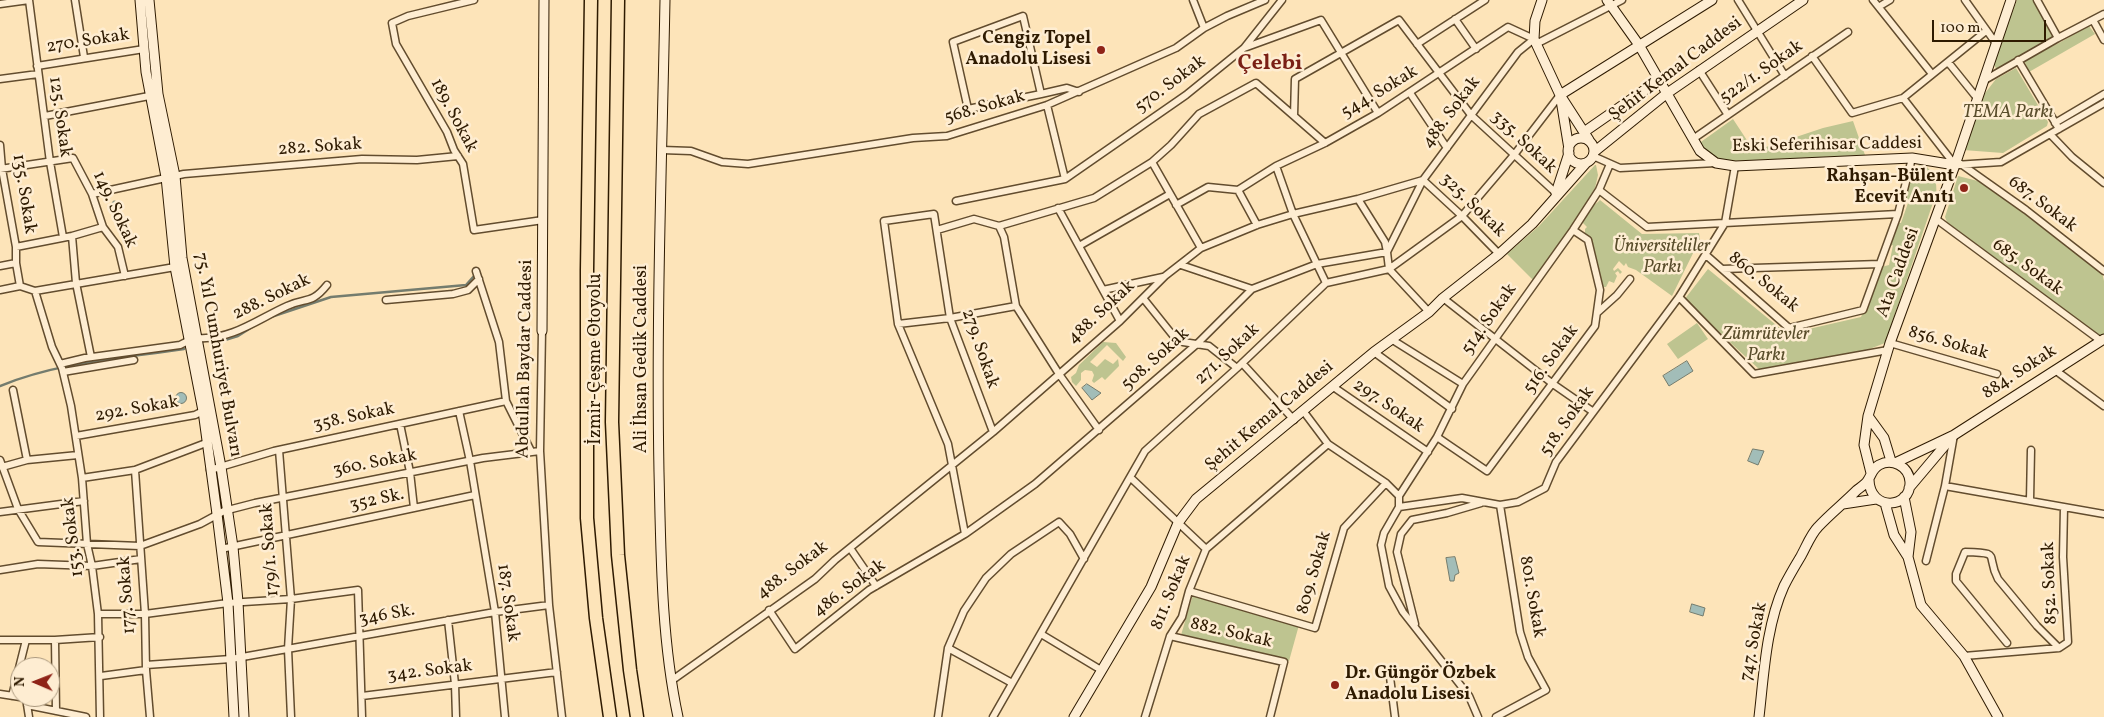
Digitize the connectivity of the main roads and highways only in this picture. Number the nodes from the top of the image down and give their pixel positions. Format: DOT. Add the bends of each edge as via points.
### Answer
graph roads {
  1 [pos="140,0"];
  2 [pos="149,0"];
  3 [pos="544,0"];
  4 [pos="618,0"];
  5 [pos="665,0"];
  6 [pos="1712,0"];
  7 [pos="1803,0"];
  8 [pos="2011,0"];
  9 [pos="591,1"];
  10 [pos="1543,1"];
  11 [pos="1609,3"];
  12 [pos="1639,46"];
  13 [pos="1659,80"];
  14 [pos="1666,94"];
  15 [pos="1560,95"];
  16 [pos="1586,136"];
  17 [pos="1569,151"];
  18 [pos="1594,154"];
  19 [pos="1586,163"];
  20 [pos="1958,164"];
  21 [pos="175,176"];
  22 [pos="1555,196"];
  23 [pos="542,332"];
  24 [pos="2102,340"];
  25 [pos="193,342"];
  26 [pos="1868,416"];
  27 [pos="1954,435"];
  28 [pos="1893,462"];
  29 [pos="1870,477"];
  30 [pos="1907,492"];
  31 [pos="1880,501"];
  32 [pos="1843,504"];
  33 [pos="1908,557"];
  34 [pos="236,658"];
  35 [pos="234,717"];
  36 [pos="244,717"];
  37 [pos="610,717"];
  38 [pos="638,717"];
  39 [pos="678,717"];
  40 [pos="1074,717"];
  41 [pos="1759,717"];
  42 [pos="1998,717"];
  1 -- 21 [label="main road, 75. Yıl Cumhuriyet Bulvarı" via="150,96"];
  2 -- 21 [label="main road, 75. Yıl Cumhuriyet Bulvarı" via="158,94"];
  3 -- 23 [label="main road, Abdullah Baydar Caddesi"];
  4 -- 38 [label="highway, İzmir-Çeşme Otoyolu" via="612,422 618,555"];
  5 -- 39 [label="main road, Ali İhsan Gedik Caddesi" via="658,406 661,565 671,681"];
  6 -- 12 [label="main road"];
  7 -- 14 [label="main road, Şehit Kemal Caddesi"];
  8 -- 20 [label="main road, Ata Caddesi"];
  9 -- 37 [label="highway, İzmir-Çeşme Otoyolu" via="587,518 596,618"];
  10 -- 15 [label="main road" via="1535,21 1535,41"];
  11 -- 12 [label="main road, Eski Seferihisar Caddesi"];
  12 -- 13 [label="main road, Eski Seferihisar Caddesi"];
  12 -- 15 [label="main road"];
  13 -- 14 [label="main road, Eski Seferihisar Caddesi"];
  13 -- 16 [label="main road"];
  14 -- 18 [label="main road, Şehit Kemal Caddesi"];
  14 -- 20 [label="main road, Eski Seferihisar Caddesi" via="1700,151 1716,163 1735,166 1912,158"];
  15 -- 16 [label="main road"];
  15 -- 17 [label="main road"];
  16 -- 17 [label="main road" via="1576,139"];
  16 -- 18 [label="main road" via="1592,143"];
  17 -- 19 [label="main road" via="1576,163"];
  17 -- 22 [label="main road"];
  18 -- 19 [label="main road"];
  19 -- 22 [label="main road, Şehit Kemal Caddesi"];
  20 -- 26 [label="main road, Ata Caddesi" via="1889,347"];
  21 -- 25 [label="main road, 75. Yıl Cumhuriyet Bulvarı"];
  21 -- 25 [label="main road, 75. Yıl Cumhuriyet Bulvarı" via="175,267"];
  22 -- 40 [label="main road, Şehit Kemal Caddesi" via="1532,224 1499,254 1196,499 1178,523 1152,587"];
  24 -- 27 [label="main road, 884. Sokak"];
  25 -- 34 [label="main road, 75. Yıl Cumhuriyet Bulvarı"];
  25 -- 34 [label="main road, 75. Yıl Cumhuriyet Bulvarı" via="227,510 238,602"];
  26 -- 28 [label="main road, Ata Caddesi" via="1884,438"];
  26 -- 29 [label="main road, Ata Caddesi" via="1864,445"];
  27 -- 28 [label="main road"];
  27 -- 30 [label="main road"];
  28 -- 29 [label="main road" via="1881,464"];
  28 -- 30 [label="main road, Ata Caddesi" via="1908,475"];
  29 -- 31 [label="main road, Ata Caddesi" via="1869,487"];
  29 -- 32 [label="main road, 747. Sokak"];
  30 -- 31 [label="main road" via="1896,502"];
  30 -- 33 [label="main road, Ata Caddesi" via="1911,532"];
  31 -- 32 [label="main road"];
  31 -- 33 [label="main road, Ata Caddesi" via="1894,535"];
  32 -- 41 [label="main road, 747. Sokak" via="1816,528 1784,587 1770,632"];
  33 -- 42 [label="main road, Ata Caddesi" via="1921,604 1964,656"];
  34 -- 35 [label="main road, 75. Yıl Cumhuriyet Bulvarı"];
  34 -- 36 [label="main road, 75. Yıl Cumhuriyet Bulvarı"];
}
